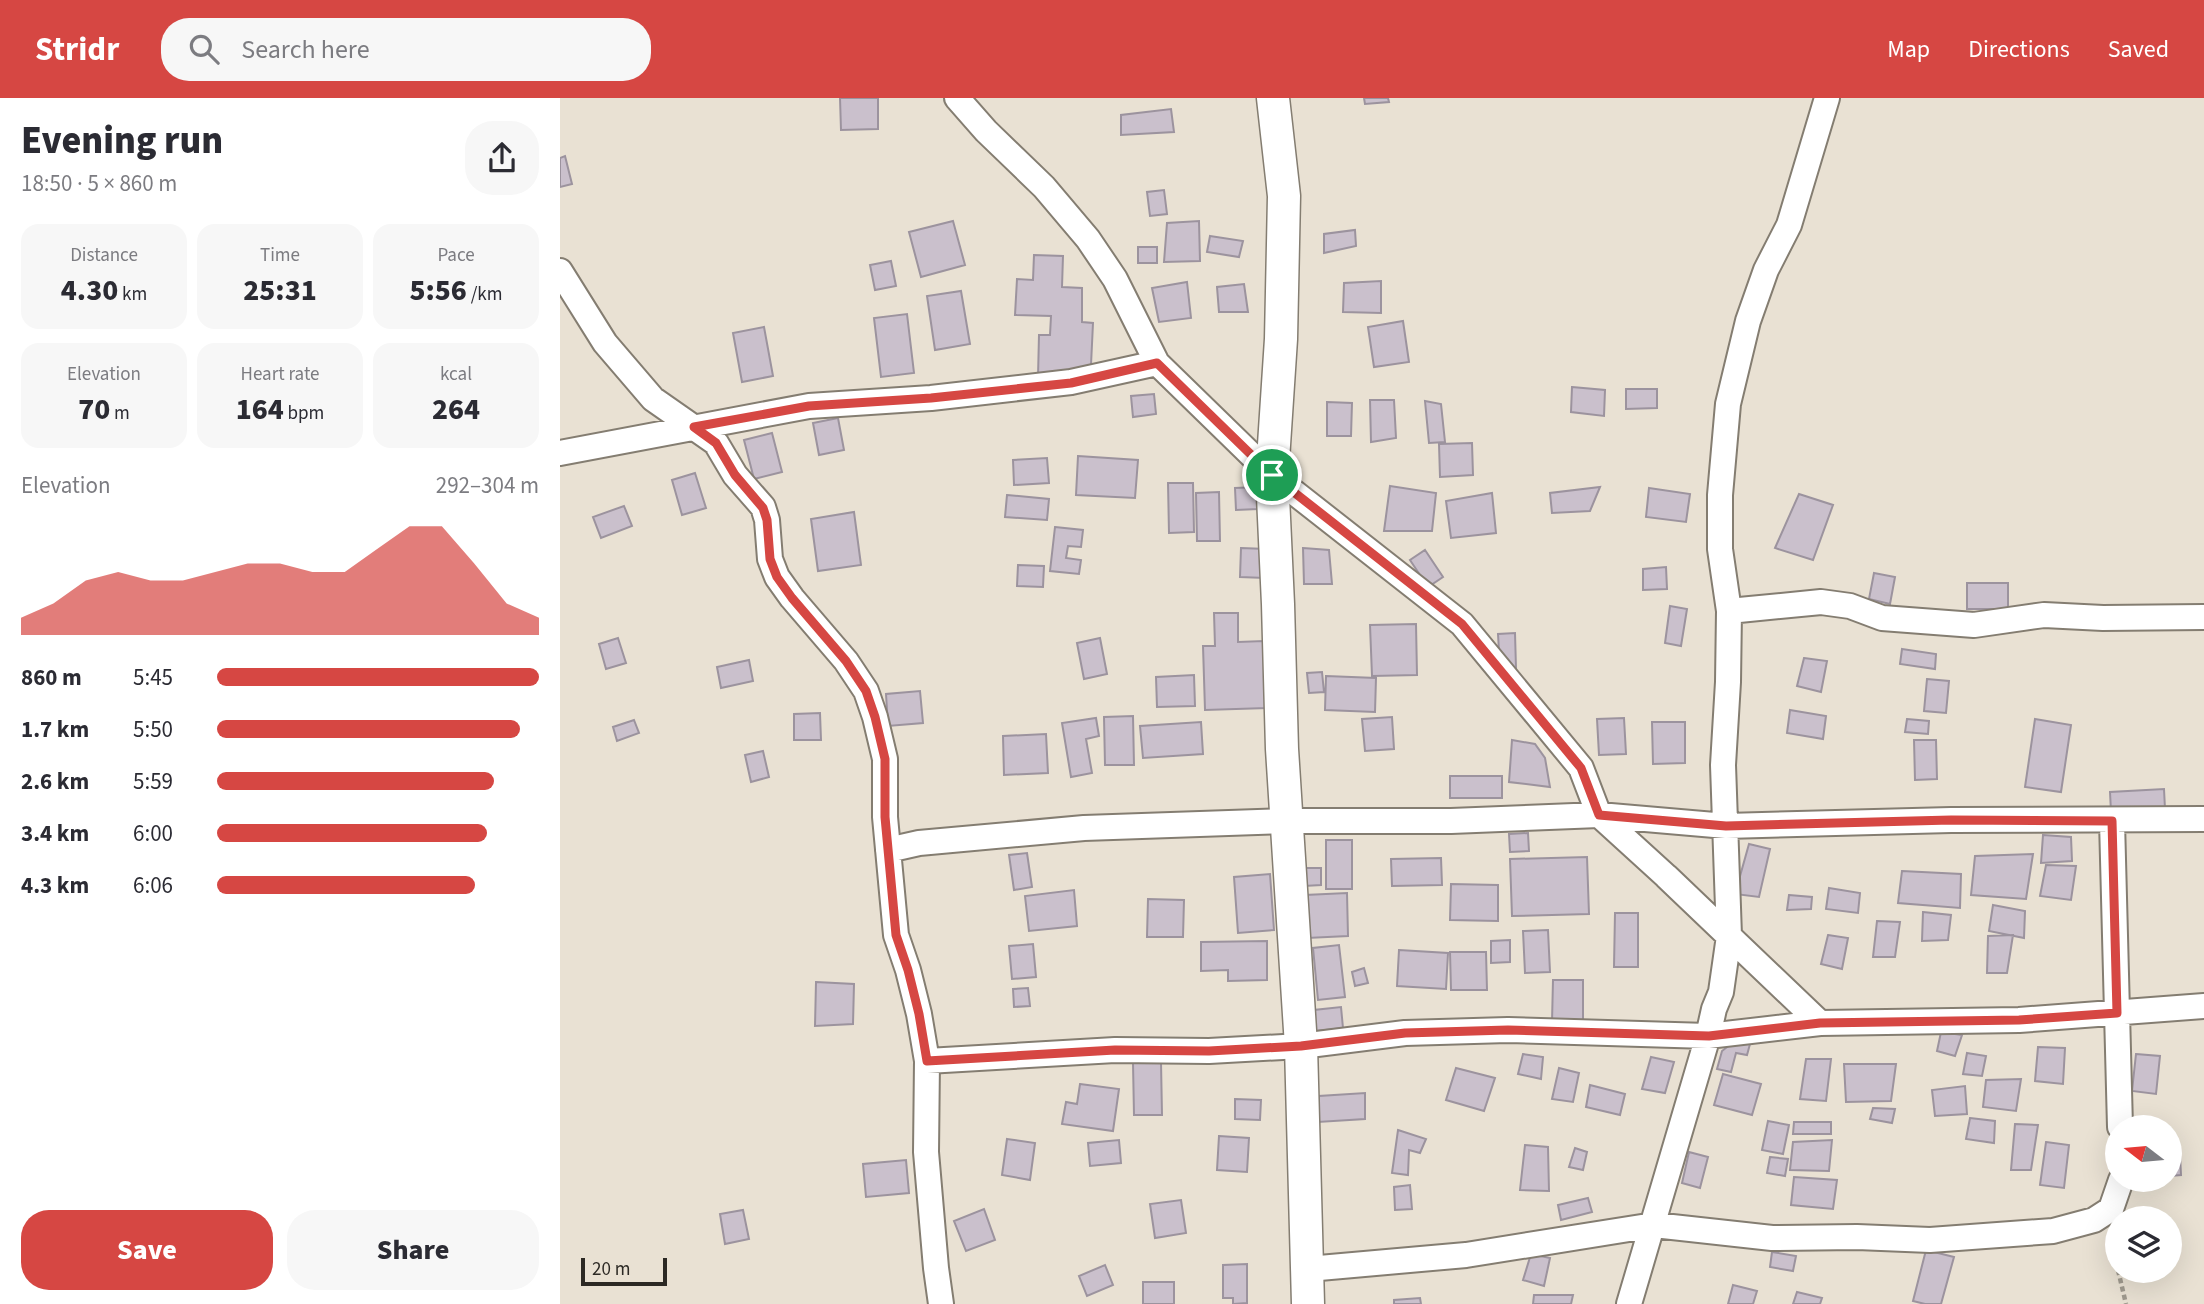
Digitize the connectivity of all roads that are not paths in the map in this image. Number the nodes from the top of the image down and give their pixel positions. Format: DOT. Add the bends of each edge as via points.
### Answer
graph roads {
  1 [pos="957,98"];
  2 [pos="1273,98"];
  3 [pos="1826,98"];
  4 [pos="560,271"];
  5 [pos="1157,363"];
  6 [pos="694,427"];
  7 [pos="560,453"];
  8 [pos="1272,475"];
  9 [pos="1729,611"];
  10 [pos="2204,617"];
  11 [pos="1599,815"];
  12 [pos="2204,819"];
  13 [pos="1287,821"];
  14 [pos="2112,821"];
  15 [pos="1726,826"];
  16 [pos="888,850"];
  17 [pos="1729,936"];
  18 [pos="2204,1006"];
  19 [pos="2117,1013"];
  20 [pos="1820,1023"];
  21 [pos="1709,1036"];
  22 [pos="1301,1046"];
  23 [pos="927,1061"];
  24 [pos="2120,1115"];
  25 [pos="2117,1192"];
  26 [pos="1654,1225"];
  27 [pos="1308,1269"];
  28 [pos="941,1304"];
  29 [pos="1308,1304"];
  30 [pos="1629,1304"];
  1 -- 5 [label="street" via="1088,239 1115,279"];
  2 -- 8 [label="street" via="1284,196"];
  3 -- 9 [label="street" via="1790,225 1766,270 1748,321 1728,404 1720,549"];
  4 -- 6 [label="street" via="605,343 653,399"];
  5 -- 6 [label="street" via="1071,383 809,406"];
  5 -- 8 [label="street"];
  6 -- 7 [label="street"];
  6 -- 16 [label="street" via="716,443 763,508 777,577 866,691 885,759"];
  8 -- 11 [label="street" via="1462,624 1581,768"];
  8 -- 13 [label="street"];
  9 -- 10 [label="street" via="1821,602 1882,618 1974,625 2044,615"];
  9 -- 15 [label="street" via="1723,765"];
  11 -- 13 [label="street"];
  11 -- 15 [label="street"];
  11 -- 17 [label="street"];
  12 -- 14 [label="street"];
  13 -- 16 [label="street" via="1084,828"];
  13 -- 22 [label="street"];
  14 -- 15 [label="street"];
  14 -- 19 [label="street"];
  15 -- 17 [label="street"];
  16 -- 23 [label="street" via="896,935 911,981"];
  17 -- 20 [label="street"];
  17 -- 21 [label="street"];
  18 -- 19 [label="street"];
  19 -- 20 [label="street" via="2019,1020"];
  19 -- 24 [label="street"];
  20 -- 21 [label="street"];
  21 -- 22 [label="street" via="1508,1030 1405,1033"];
  21 -- 26 [label="street"];
  22 -- 23 [label="street"];
  22 -- 27 [label="street"];
  23 -- 28 [label="street" via="927,1165"];
  25 -- 26 [label="street" via="2111,1209 2094,1220 2053,1231 1930,1240 1772,1238"];
  26 -- 27 [label="street" via="1466,1255"];
  26 -- 30 [label="street"];
  27 -- 29 [label="street"];
}
